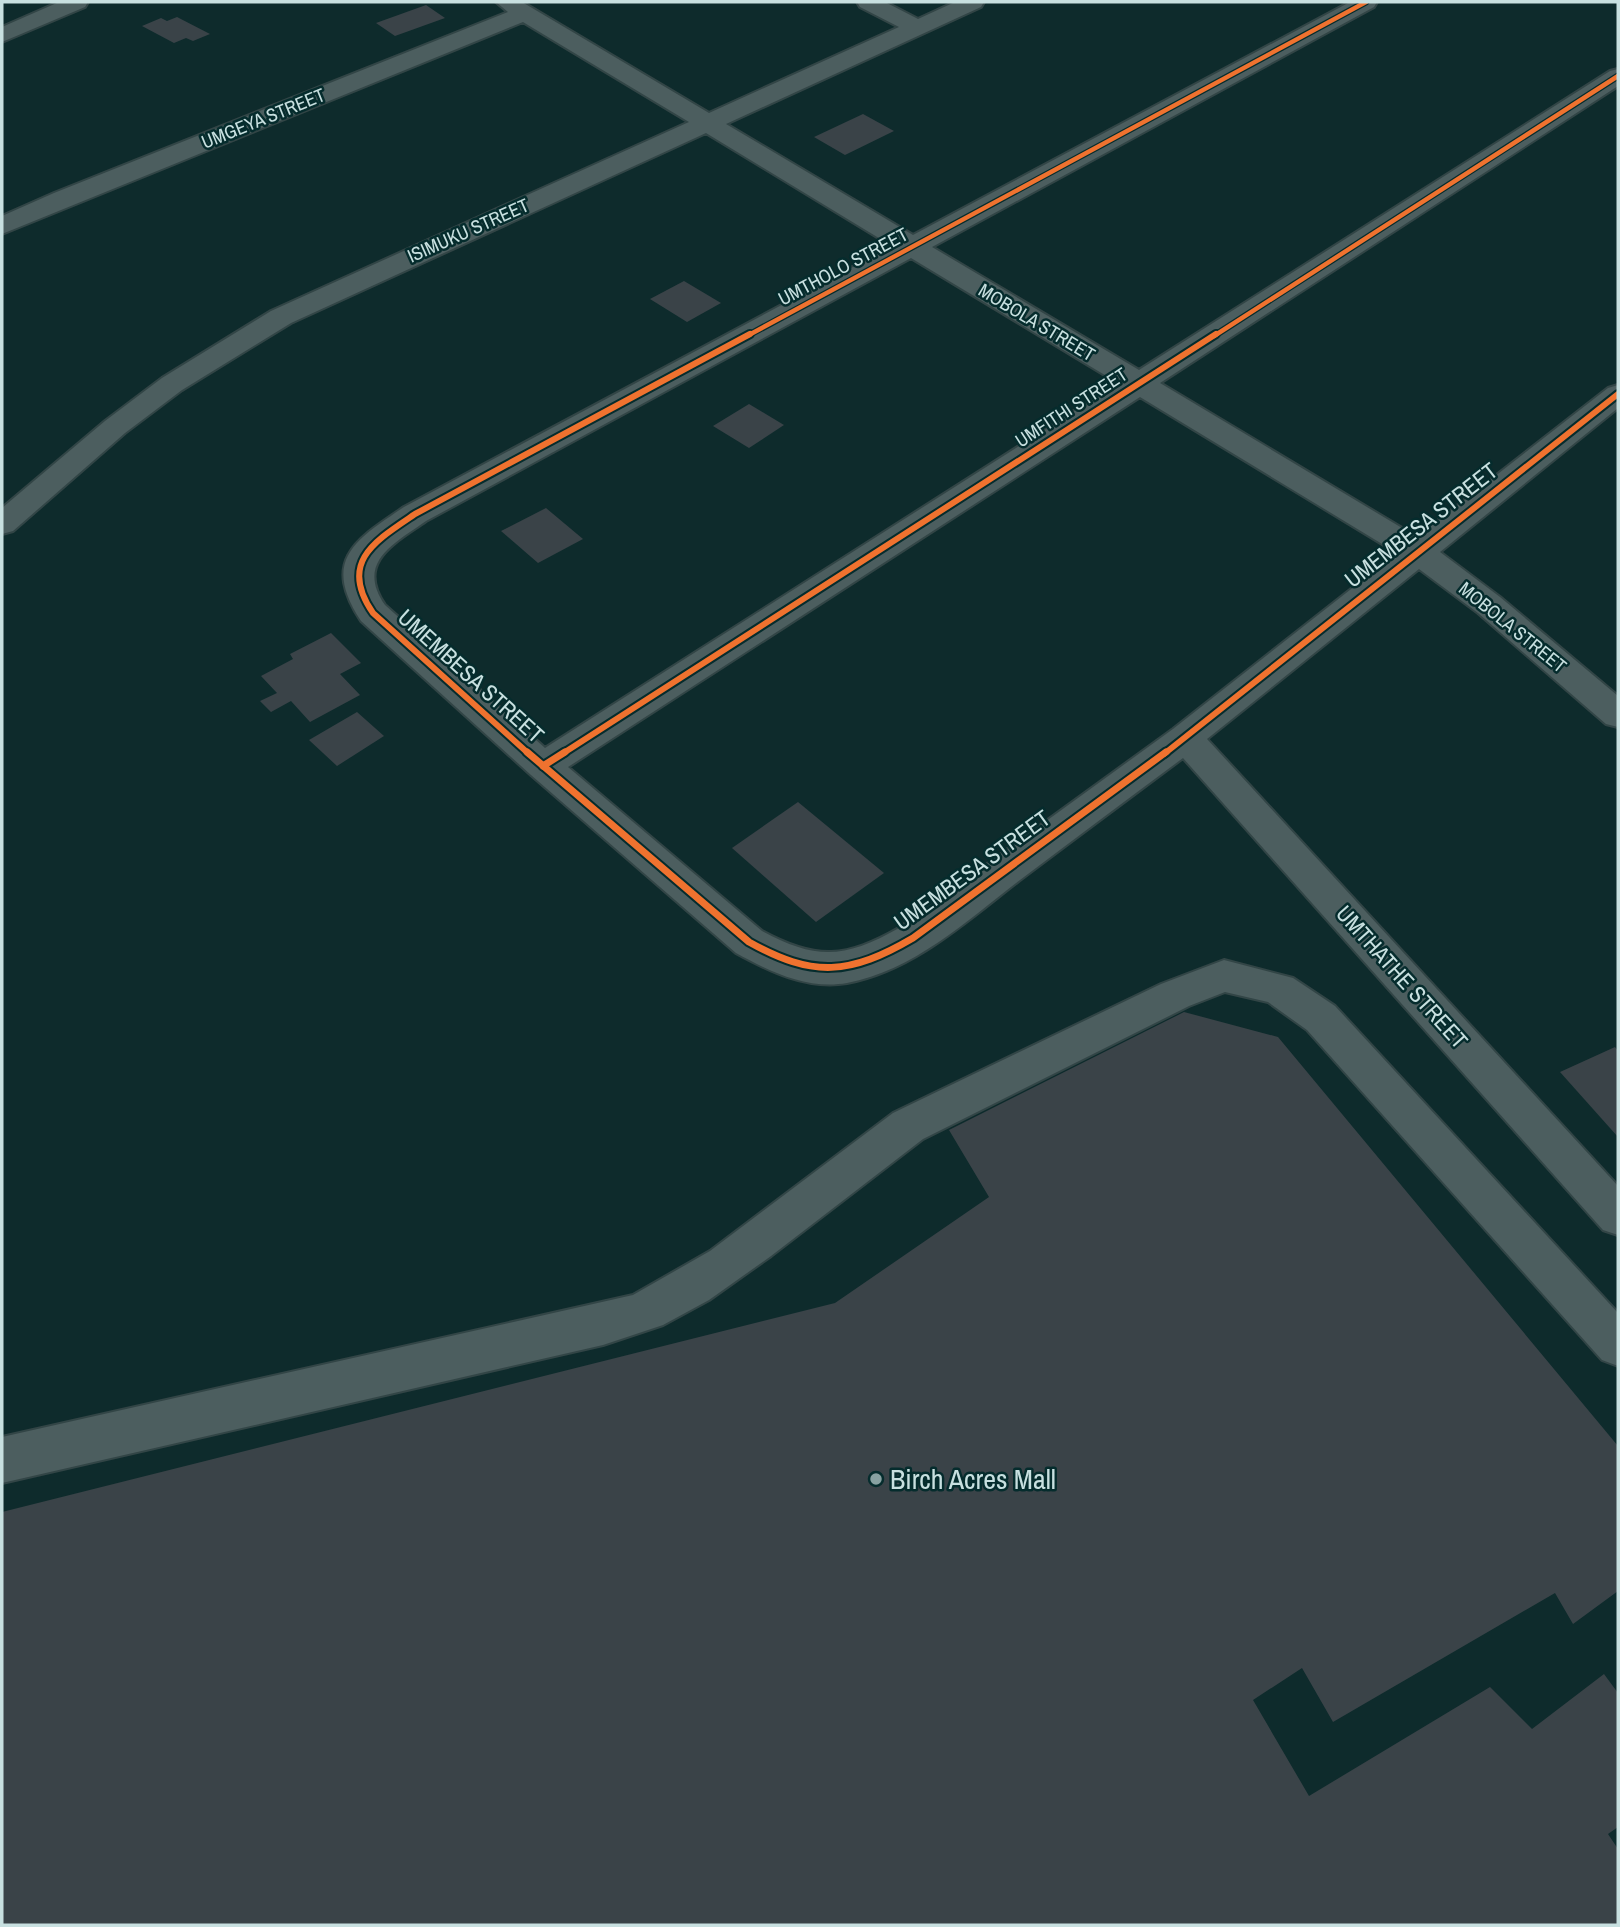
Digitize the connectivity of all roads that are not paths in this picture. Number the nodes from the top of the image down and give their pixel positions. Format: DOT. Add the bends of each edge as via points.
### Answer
graph roads {
  1 [pos="77,2"];
  2 [pos="868,2"];
  3 [pos="973,2"];
  4 [pos="1366,2"];
  5 [pos="516,7"];
  6 [pos="918,27"];
  7 [pos="2,35"];
  8 [pos="1618,76"];
  9 [pos="706,122"];
  10 [pos="2,226"];
  11 [pos="913,246"];
  12 [pos="1138,383"];
  13 [pos="1618,394"];
  14 [pos="2,524"];
  15 [pos="1417,551"];
  16 [pos="358,580"];
  17 [pos="1618,715"];
  18 [pos="1185,738"];
  19 [pos="543,766"];
  20 [pos="1618,1216"];
  21 [pos="1618,1345"];
  22 [pos="2,1460"];
  1 -- 7 [label="street"];
  2 -- 6 [label="street"];
  3 -- 6 [label="street, ISIMUKU STREET"];
  4 -- 11 [label="street, UMTHOLO STREET"];
  5 -- 9 [label="street, MOBOLA STREET"];
  5 -- 10 [label="street, UMGEYA STREET"];
  6 -- 9 [label="street, ISIMUKU STREET"];
  8 -- 12 [label="street, UMFITHI STREET"];
  9 -- 11 [label="street, MOBOLA STREET"];
  9 -- 14 [label="street, ISIMUKU STREET" via="356,281 234,344 115,427"];
  11 -- 12 [label="street, MOBOLA STREET"];
  11 -- 16 [label="street, UMTHOLO STREET" via="415,514 373,543 361,561"];
  12 -- 15 [label="street, MOBOLA STREET"];
  12 -- 19 [label="street, UMFITHI STREET"];
  13 -- 15 [label="street, UMEMBESA STREET"];
  15 -- 17 [label="street, MOBOLA STREET" via="1489,605"];
  15 -- 18 [label="street, UMEMBESA STREET"];
  16 -- 19 [label="street, UMEMBESA STREET" via="373,613"];
  18 -- 19 [label="street, UMEMBESA STREET" via="908,942 837,971 775,959 749,942"];
  18 -- 20 [label="street, UMTHATHE STREET"];
  21 -- 22 [label="street" via="1321,1018 1279,989 1224,976 1163,1001 908,1126 716,1271 659,1305 606,1325"];
}
